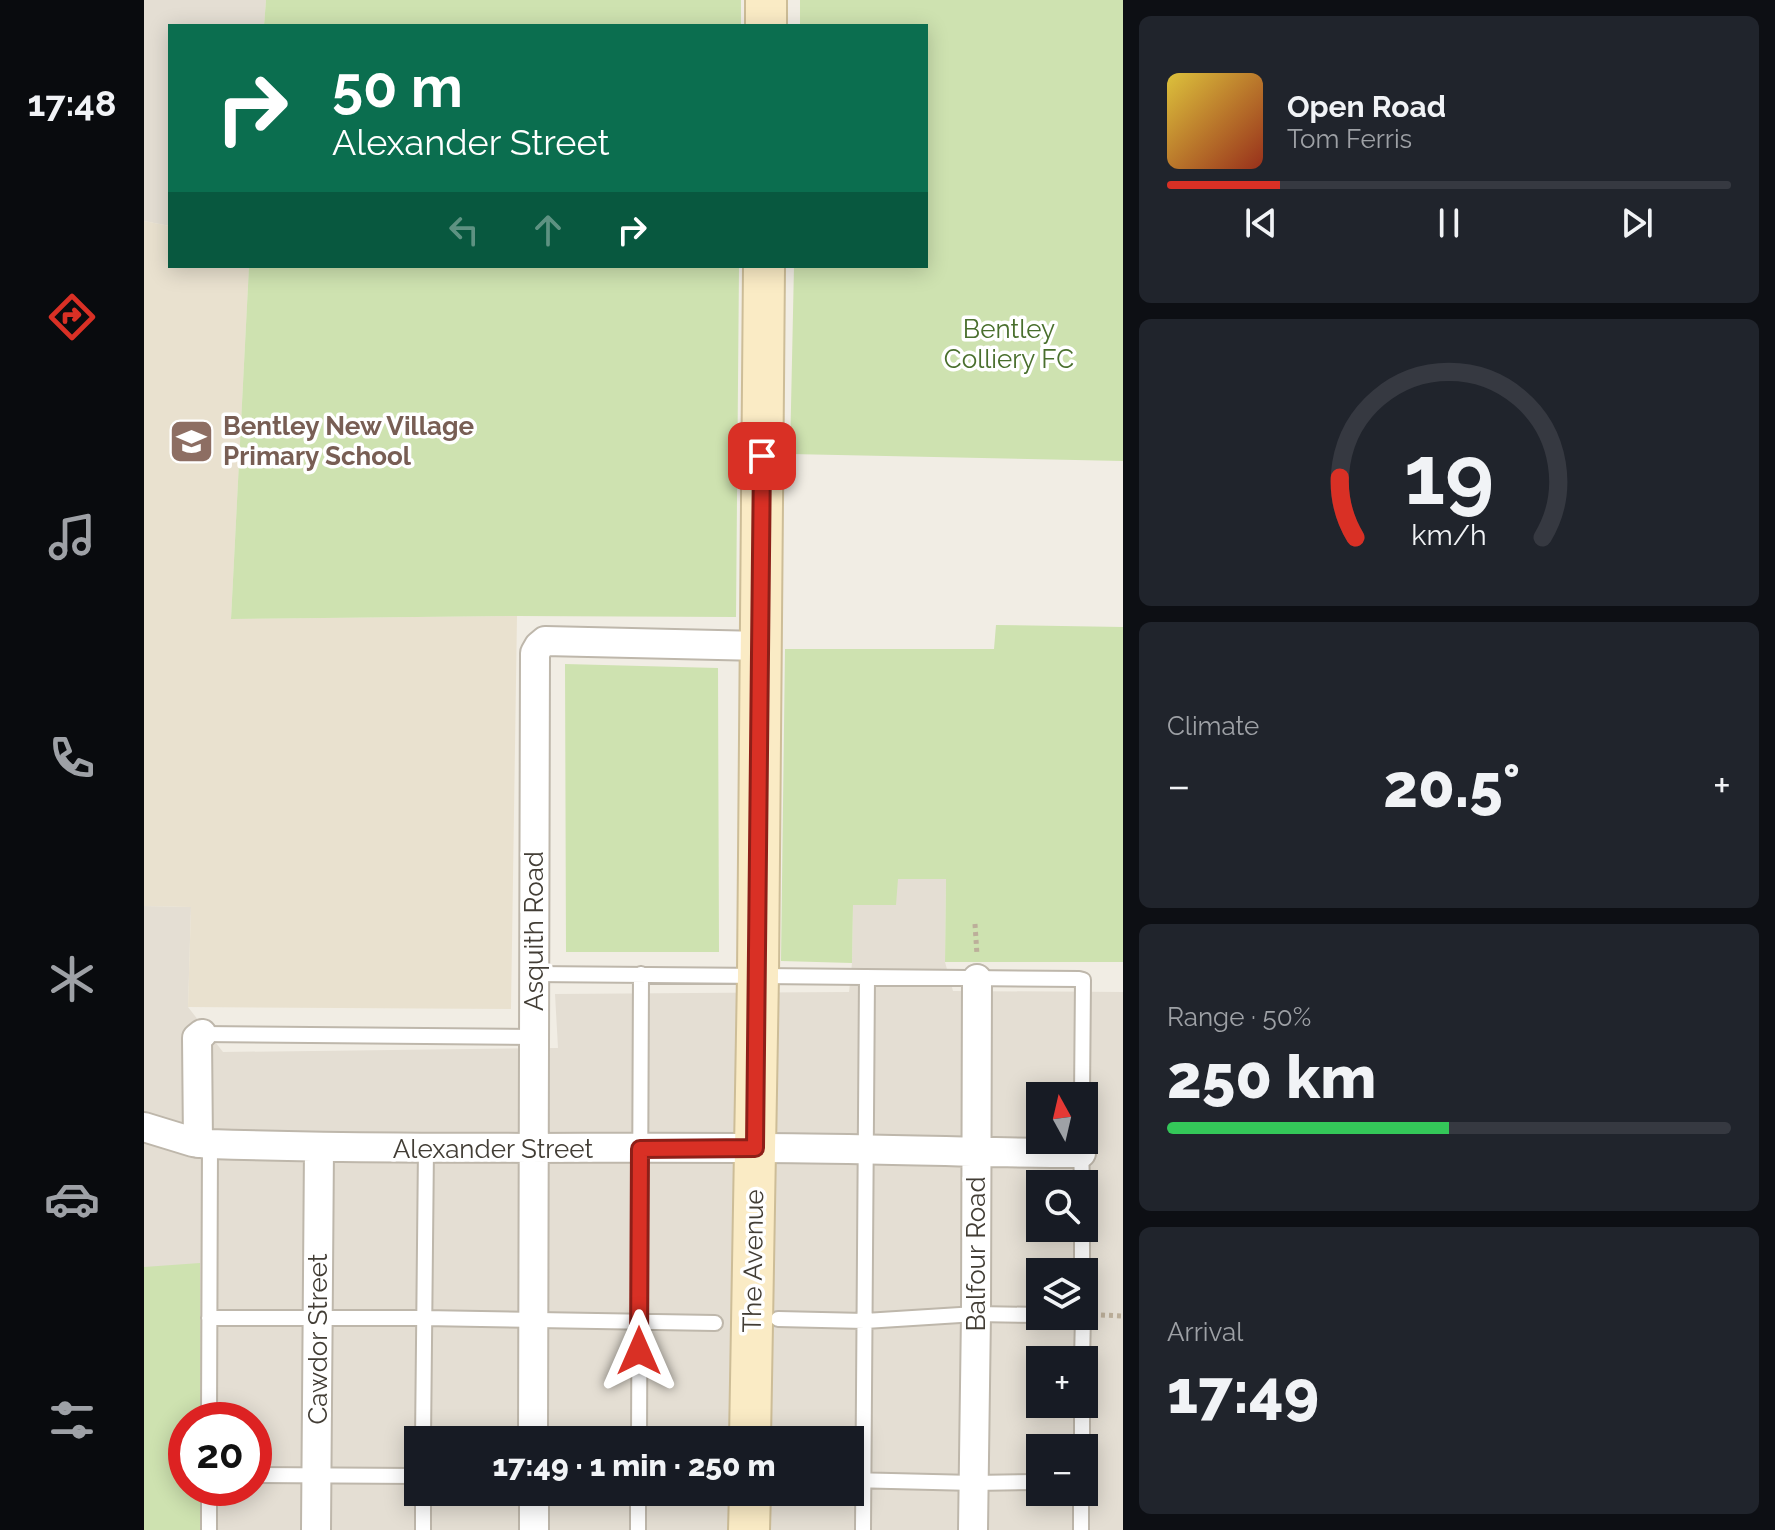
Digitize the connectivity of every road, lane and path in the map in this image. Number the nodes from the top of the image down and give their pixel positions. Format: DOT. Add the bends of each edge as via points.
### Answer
graph roads {
  1 [pos="766,0"];
  2 [pos="766,24"];
  3 [pos="764,268"];
  4 [pos="761,646"];
  5 [pos="533,974"];
  6 [pos="641,974"];
  7 [pos="758,975"];
  8 [pos="867,977"];
  9 [pos="977,979"];
  10 [pos="202,1034"];
  11 [pos="534,1037"];
  12 [pos="1082,1082"];
  13 [pos="144,1127"];
  14 [pos="200,1143"];
  15 [pos="319,1148"];
  16 [pos="426,1148"];
  17 [pos="755,1148"];
  18 [pos="535,1149"];
  19 [pos="640,1149"];
  20 [pos="866,1150"];
  21 [pos="1026,1150"];
  22 [pos="977,1153"];
  23 [pos="976,1314"];
  24 [pos="1026,1315"];
  25 [pos="318,1317"];
  26 [pos="209,1318"];
  27 [pos="424,1318"];
  28 [pos="778,1319"];
  29 [pos="534,1321"];
  30 [pos="639,1321"];
  31 [pos="865,1321"];
  32 [pos="715,1323"];
  33 [pos="209,1402"];
  34 [pos="423,1426"];
  35 [pos="533,1426"];
  36 [pos="639,1426"];
  37 [pos="750,1426"];
  38 [pos="860,1426"];
  39 [pos="272,1475"];
  40 [pos="317,1475"];
  41 [pos="404,1476"];
  42 [pos="864,1480"];
  43 [pos="1026,1482"];
  44 [pos="974,1483"];
  45 [pos="209,1506"];
  46 [pos="423,1506"];
  47 [pos="534,1506"];
  48 [pos="638,1506"];
  49 [pos="750,1506"];
  50 [pos="860,1506"];
  51 [pos="1081,1506"];
  52 [pos="209,1530"];
  53 [pos="316,1530"];
  54 [pos="423,1530"];
  55 [pos="534,1530"];
  56 [pos="638,1530"];
  57 [pos="749,1530"];
  58 [pos="863,1530"];
  59 [pos="973,1530"];
  60 [pos="1081,1530"];
  1 -- 2 [label="street"];
  3 -- 4 [label="street, The Avenue"];
  4 -- 5 [label="street, Asquith Road" via="545,641 539,646"];
  4 -- 7 [label="street, The Avenue"];
  5 -- 6 [label="lane"];
  5 -- 11 [label="street, Asquith Road"];
  6 -- 7 [label="lane"];
  6 -- 19 [label="lane"];
  7 -- 8 [label="lane"];
  7 -- 17 [label="street, The Avenue"];
  8 -- 9 [label="lane"];
  8 -- 20 [label="lane"];
  9 -- 12 [label="lane" via="1083,980"];
  9 -- 22 [label="street, Balfour Road"];
  10 -- 11 [label="lane"];
  10 -- 14 [label="street" via="197,1038"];
  11 -- 18 [label="street, Asquith Road"];
  13 -- 14 [label="street, Alexander Street"];
  14 -- 15 [label="street, Alexander Street"];
  14 -- 26 [label="lane"];
  15 -- 16 [label="street, Alexander Street"];
  15 -- 25 [label="street, Cawdor Street"];
  16 -- 18 [label="street, Alexander Street"];
  16 -- 27 [label="lane"];
  17 -- 19 [label="street, Alexander Street"];
  17 -- 20 [label="street, Alexander Street"];
  17 -- 37 [label="street, The Avenue"];
  18 -- 19 [label="street, Alexander Street"];
  18 -- 29 [label="street, Asquith Road"];
  19 -- 30 [label="lane"];
  20 -- 22 [label="street, Alexander Street"];
  20 -- 31 [label="lane"];
  21 -- 22 [label="street, Alexander Street"];
  22 -- 23 [label="street, Balfour Road"];
  23 -- 24 [label="lane"];
  23 -- 31 [label="lane"];
  23 -- 44 [label="street, Balfour Road"];
  25 -- 26 [label="lane"];
  25 -- 27 [label="lane"];
  25 -- 40 [label="street, Cawdor Street"];
  26 -- 33 [label="lane"];
  27 -- 29 [label="lane"];
  27 -- 34 [label="lane"];
  28 -- 31 [label="lane"];
  29 -- 30 [label="lane"];
  29 -- 35 [label="street, Asquith Road"];
  30 -- 32 [label="lane"];
  30 -- 36 [label="lane"];
  31 -- 38 [label="lane"];
  39 -- 40 [label="lane"];
  40 -- 41 [label="lane"];
  40 -- 53 [label="street, Cawdor Street"];
  42 -- 44 [label="lane"];
  43 -- 44 [label="lane"];
  44 -- 59 [label="street, Balfour Road"];
  45 -- 52 [label="lane"];
  46 -- 54 [label="lane"];
  47 -- 55 [label="street"];
  48 -- 56 [label="lane"];
  49 -- 57 [label="street"];
  50 -- 58 [label="lane"];
  51 -- 60 [label="lane"];
}
